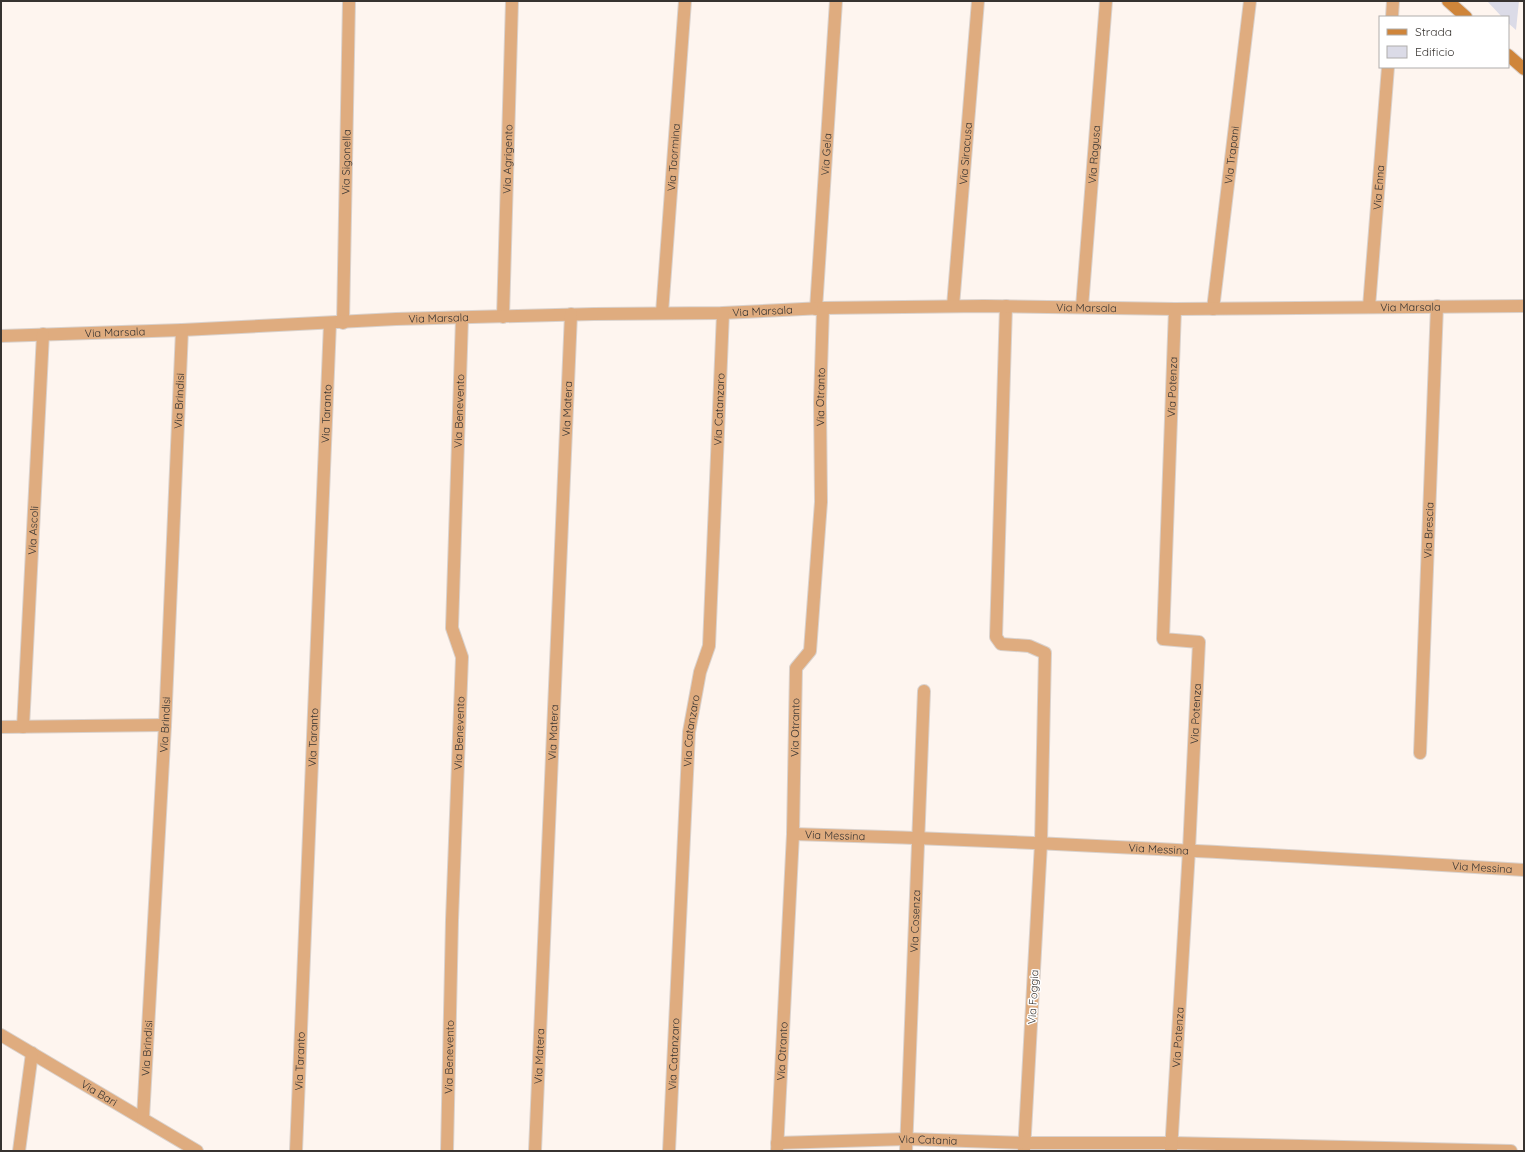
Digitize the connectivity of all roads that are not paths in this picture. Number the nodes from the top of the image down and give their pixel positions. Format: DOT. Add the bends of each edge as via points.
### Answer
graph roads {
  1 [pos="348,1"];
  2 [pos="512,1"];
  3 [pos="685,1"];
  4 [pos="836,1"];
  5 [pos="978,1"];
  6 [pos="1106,1"];
  7 [pos="1250,1"];
  8 [pos="1393,1"];
  9 [pos="1448,1"];
  10 [pos="1392,16"];
  11 [pos="1465,16"];
  12 [pos="1509,56"];
  13 [pos="1388,68"];
  14 [pos="1524,69"];
  15 [pos="953,306"];
  16 [pos="1006,306"];
  17 [pos="1437,306"];
  18 [pos="1524,306"];
  19 [pos="1082,307"];
  20 [pos="1369,307"];
  21 [pos="819,308"];
  22 [pos="1175,309"];
  23 [pos="1213,309"];
  24 [pos="662,313"];
  25 [pos="723,313"];
  26 [pos="571,314"];
  27 [pos="504,317"];
  28 [pos="462,318"];
  29 [pos="330,323"];
  30 [pos="343,323"];
  31 [pos="182,330"];
  32 [pos="43,334"];
  33 [pos="1,336"];
  34 [pos="924,691"];
  35 [pos="165,725"];
  36 [pos="23,727"];
  37 [pos="1,728"];
  38 [pos="1420,753"];
  39 [pos="793,834"];
  40 [pos="919,838"];
  41 [pos="1041,843"];
  42 [pos="1189,850"];
  43 [pos="1524,870"];
  44 [pos="1,1035"];
  45 [pos="32,1053"];
  46 [pos="143,1118"];
  47 [pos="907,1145"];
  48 [pos="777,1147"];
  49 [pos="1024,1147"];
  50 [pos="1172,1147"];
  51 [pos="19,1151"];
  52 [pos="197,1151"];
  53 [pos="296,1151"];
  54 [pos="448,1151"];
  55 [pos="535,1151"];
  56 [pos="668,1151"];
  57 [pos="1511,1151"];
  1 -- 30 [label="street, Via Sigonella"];
  2 -- 27 [label="street, Via Agrigento"];
  3 -- 24 [label="street, Via Taormina"];
  4 -- 21 [label="street, Via Gela"];
  5 -- 15 [label="street, Via Siracusa"];
  6 -- 19 [label="street, Via Ragusa"];
  7 -- 23 [label="street, Via Trapani"];
  8 -- 10 [label="street"];
  9 -- 11 [label="street"];
  12 -- 14 [label="street"];
  13 -- 20 [label="street, Via Enna"];
  15 -- 16 [label="street, Via Marsala"];
  15 -- 21 [label="street, Via Marsala"];
  16 -- 19 [label="street, Via Marsala"];
  16 -- 41 [label="street, Via Foggia" via="996,637 1001,644 1029,646 1045,654"];
  17 -- 18 [label="street, Via Marsala"];
  17 -- 20 [label="street, Via Marsala"];
  17 -- 38 [label="street, Via Brescia"];
  19 -- 22 [label="street, Via Marsala"];
  20 -- 23 [label="street, Via Marsala"];
  21 -- 25 [label="street, Via Marsala"];
  21 -- 39 [label="street, Via Otranto" via="821,502 810,651 796,668"];
  22 -- 23 [label="street, Via Marsala"];
  22 -- 42 [label="street, Via Potenza" via="1163,640 1199,642"];
  24 -- 25 [label="street, Via Marsala"];
  24 -- 26 [label="street, Via Marsala"];
  25 -- 56 [label="street, Via Catanzaro" via="709,646 700,672 688,732"];
  26 -- 27 [label="street, Via Marsala"];
  26 -- 55 [label="street, Via Matera"];
  27 -- 28 [label="street, Via Marsala"];
  28 -- 30 [label="street, Via Marsala"];
  28 -- 54 [label="street, Via Benevento" via="452,628 462,657 452,920"];
  29 -- 30 [label="street, Via Marsala"];
  29 -- 31 [label="street, Via Marsala"];
  29 -- 53 [label="street, Via Taranto"];
  31 -- 32 [label="street, Via Marsala"];
  31 -- 35 [label="street, Via Brindisi"];
  32 -- 33 [label="street, Via Marsala"];
  32 -- 36 [label="street, Via Ascoli"];
  34 -- 40 [label="street, Via Cosenza"];
  35 -- 36 [label="street"];
  35 -- 46 [label="street, Via Brindisi"];
  36 -- 37 [label="street"];
  39 -- 40 [label="street, Via Messina"];
  39 -- 48 [label="street, Via Otranto"];
  40 -- 41 [label="street, Via Messina"];
  40 -- 47 [label="street, Via Cosenza"];
  41 -- 42 [label="street, Via Messina"];
  41 -- 49 [label="street, Via Foggia"];
  42 -- 43 [label="street, Via Messina"];
  42 -- 50 [label="street, Via Potenza"];
  44 -- 45 [label="street, Via Bari"];
  45 -- 46 [label="street, Via Bari"];
  45 -- 51 [label="street"];
  46 -- 52 [label="street, Via Bari"];
  47 -- 48 [label="street, Via Catania"];
  47 -- 49 [label="street, Via Catania"];
  49 -- 50 [label="street, Via Catania"];
  50 -- 57 [label="street, Via Catania"];
}
